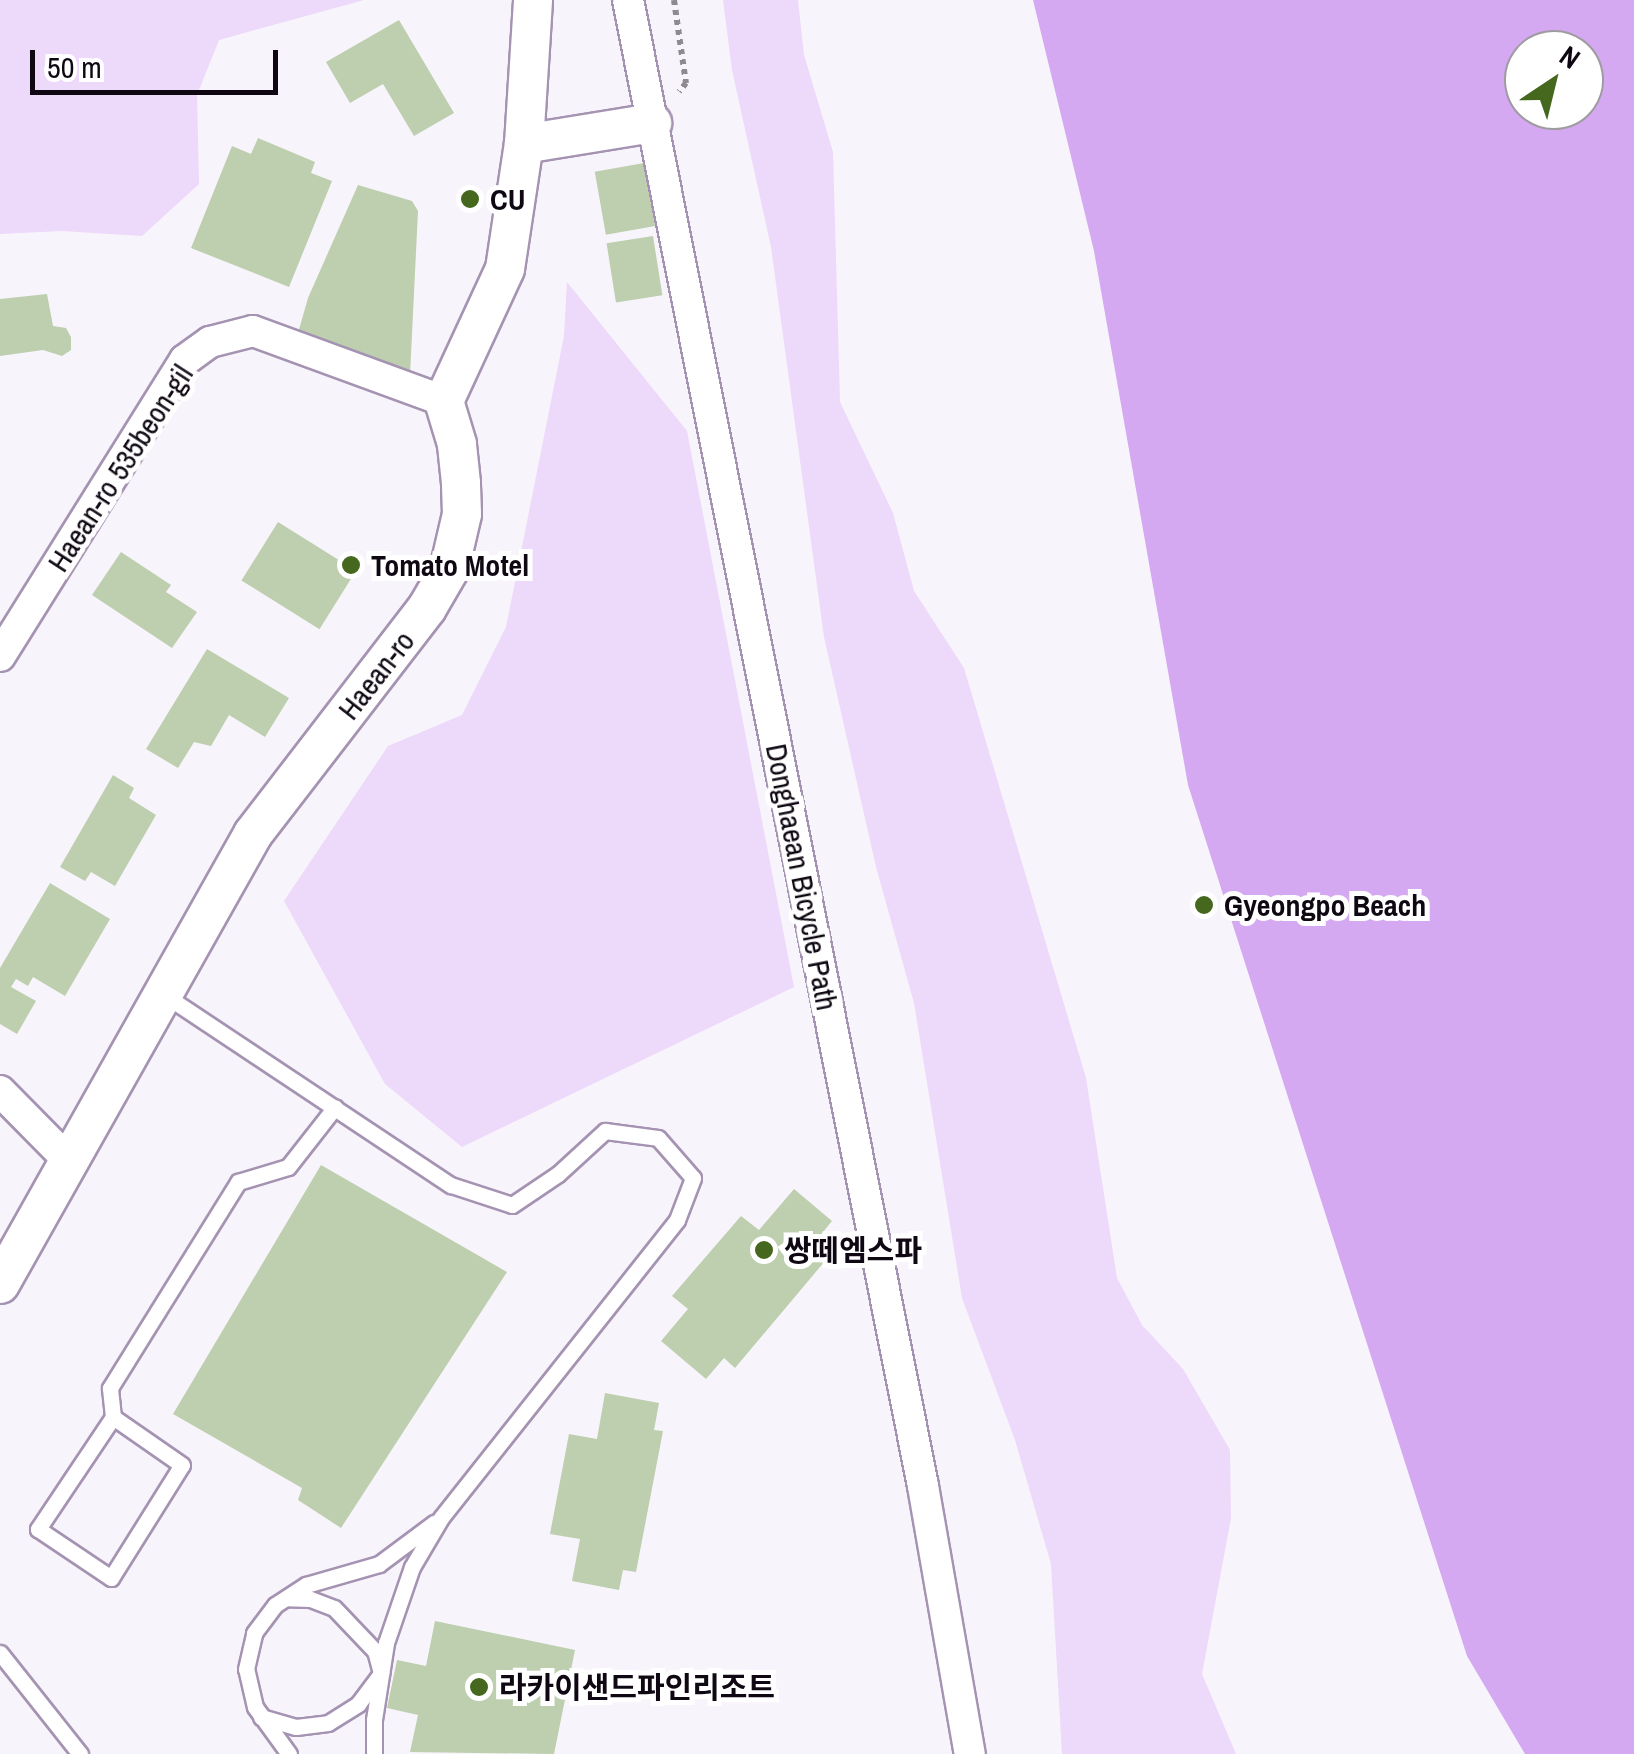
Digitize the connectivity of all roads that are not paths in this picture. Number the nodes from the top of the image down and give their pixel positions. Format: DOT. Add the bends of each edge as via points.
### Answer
graph roads {
  1 [pos="533,0"];
  2 [pos="628,0"];
  3 [pos="652,123"];
  4 [pos="524,144"];
  5 [pos="444,401"];
  6 [pos="0,656"];
  7 [pos="166,996"];
  8 [pos="0,1091"];
  9 [pos="335,1107"];
  10 [pos="69,1161"];
  11 [pos="0,1284"];
  12 [pos="113,1417"];
  13 [pos="442,1518"];
  14 [pos="287,1598"];
  15 [pos="0,1653"];
  16 [pos="382,1672"];
  17 [pos="262,1716"];
  18 [pos="80,1754"];
  19 [pos="289,1754"];
  20 [pos="374,1754"];
  21 [pos="970,1754"];
  1 -- 4 [label="street"];
  2 -- 3 [label="street, Donghaean Bicycle Path"];
  3 -- 4 [label="street"];
  3 -- 21 [label="street, Donghaean Bicycle Path" via="923,1486"];
  4 -- 5 [label="street" via="504,269"];
  5 -- 6 [label="street, Haean-ro 535beon-gil" via="253,331 210,342 185,360"];
  5 -- 7 [label="street, Haean-ro" via="461,484 460,529 449,570 253,834"];
  7 -- 9 [label="lane"];
  7 -- 10 [label="street, Haean-ro"];
  8 -- 10 [label="street"];
  9 -- 12 [label="lane" via="288,1167 238,1182 110,1388"];
  9 -- 13 [label="lane" via="450,1185 512,1205 606,1131 658,1138 693,1178 677,1220"];
  10 -- 11 [label="street, Haean-ro"];
  12 -- 12 [label="lane" via="38,1529 111,1578 182,1466"];
  13 -- 14 [label="lane" via="379,1564 306,1585"];
  13 -- 16 [label="lane" via="412,1567"];
  14 -- 16 [label="lane" via="334,1608 375,1652"];
  14 -- 17 [label="lane" via="254,1634 246,1669"];
  15 -- 18 [label="lane"];
  16 -- 17 [label="lane" via="358,1704 328,1723 296,1727"];
  16 -- 20 [label="lane"];
  17 -- 19 [label="lane"];
}
